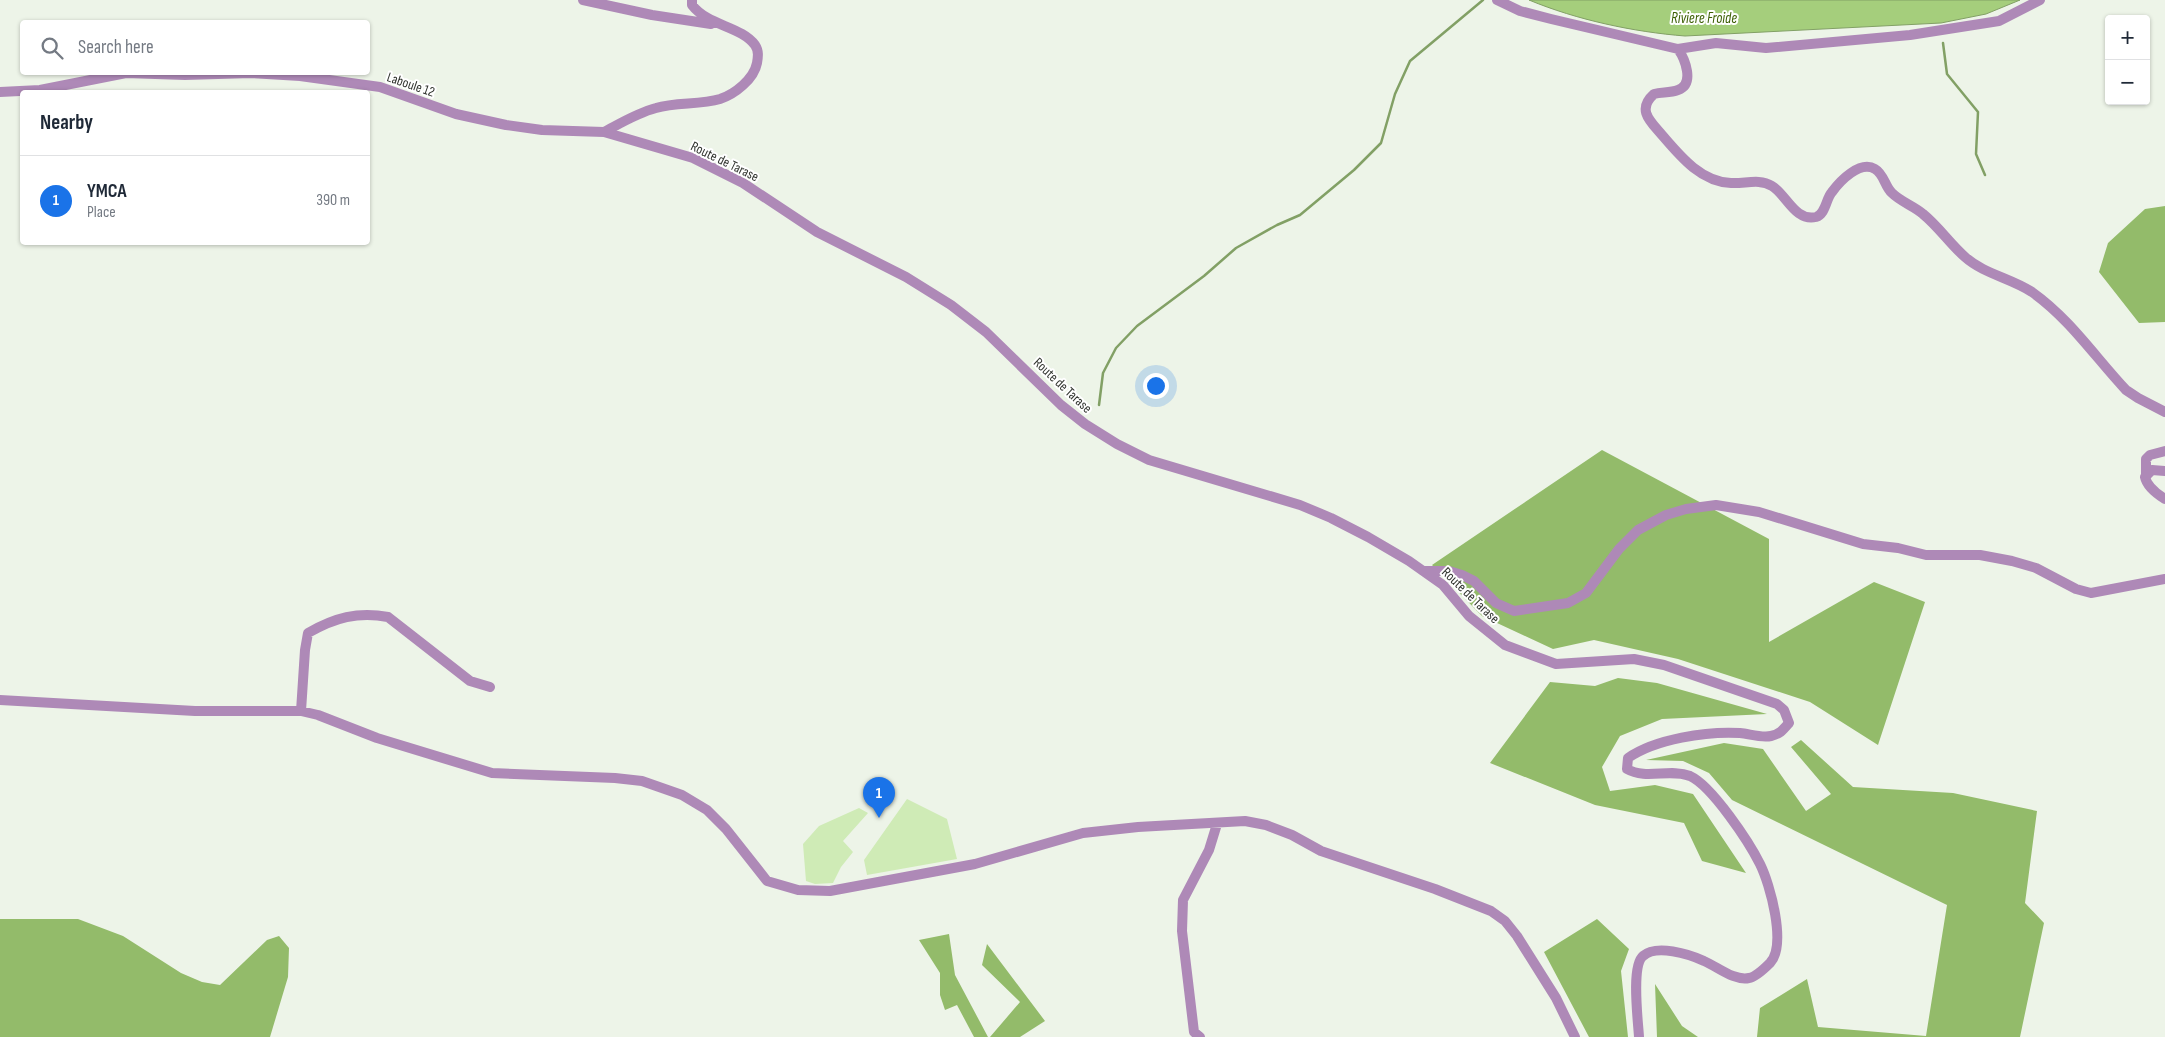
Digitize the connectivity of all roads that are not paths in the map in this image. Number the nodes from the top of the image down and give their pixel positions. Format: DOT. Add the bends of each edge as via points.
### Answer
graph roads {
  1 [pos="583,0"];
  2 [pos="692,0"];
  3 [pos="1497,0"];
  4 [pos="2040,0"];
  5 [pos="720,25"];
  6 [pos="1678,49"];
  7 [pos="116,75"];
  8 [pos="280,75"];
  9 [pos="40,90"];
  10 [pos="20,91"];
  11 [pos="0,92"];
  12 [pos="604,132"];
  13 [pos="2165,412"];
  14 [pos="2165,451"];
  15 [pos="2165,471"];
  16 [pos="2146,474"];
  17 [pos="2165,499"];
  18 [pos="1423,571"];
  19 [pos="2165,579"];
  20 [pos="490,687"];
  21 [pos="0,700"];
  22 [pos="301,711"];
  23 [pos="1218,824"];
  24 [pos="1200,1037"];
  25 [pos="1574,1037"];
  26 [pos="1639,1037"];
  1 -- 5 [label="street" via="652,16"];
  2 -- 5 [label="street" via="696,11"];
  3 -- 6 [label="street" via="1550,20"];
  4 -- 6 [label="street" via="1999,21 1910,35 1766,48 1716,43"];
  5 -- 12 [label="street" via="747,37 756,46 759,55 756,68 748,80 720,99 657,107"];
  6 -- 13 [label="street" via="1686,61 1687,81 1678,90 1654,94 1646,114 1678,154 1698,171 1722,182 1761,182 1772,186 1792,208 1816,217 1831,192 1851,173 1862,167 1876,169 1890,192 1924,214 1968,260 2032,292 2061,316 2126,390"];
  7 -- 9 [label="street, Laboule 12"];
  8 -- 12 [label="street, Laboule 12" via="380,87 456,114 506,125"];
  10 -- 11 [label="street, Laboule 12"];
  12 -- 18 [label="street, Route de Tarase" via="693,158 743,183 817,232 906,277 986,332 1061,404 1117,444 1149,460 1300,505 1368,537"];
  14 -- 16 [label="street" via="2146,459"];
  15 -- 16 [label="street" via="2152,470"];
  16 -- 17 [label="street" via="2146,481 2152,489"];
  18 -- 19 [label="street" via="1449,571 1462,575 1474,581 1496,603 1514,611 1568,603 1586,593 1619,549 1638,530 1666,515 1716,505 1786,519 1857,543 1926,555 1980,555 2012,560 2091,593"];
  18 -- 26 [label="street, Route de Tarase" via="1443,585 1469,616 1497,639 1525,654 1556,664 1634,659 1664,665 1776,704 1784,710 1789,724 1780,734 1768,737 1739,733 1697,736 1640,749 1628,758 1627,769 1634,773 1691,776 1716,796 1760,864 1770,889 1777,948 1772,961 1752,978 1740,979 1702,960 1650,950 1641,957 1636,968"];
  20 -- 22 [label="street" via="470,681 388,617 371,614 347,616 308,633"];
  21 -- 22 [label="street" via="195,711"];
  22 -- 23 [label="street" via="492,773 642,781 682,795 707,810 726,829 767,881 798,890 830,891 975,864 1083,833"];
  23 -- 24 [label="street" via="1209,850 1183,900 1183,940 1194,1032"];
  23 -- 25 [label="street" via="1245,821 1266,825 1321,851 1435,888 1491,911 1517,936 1556,998"];
}
